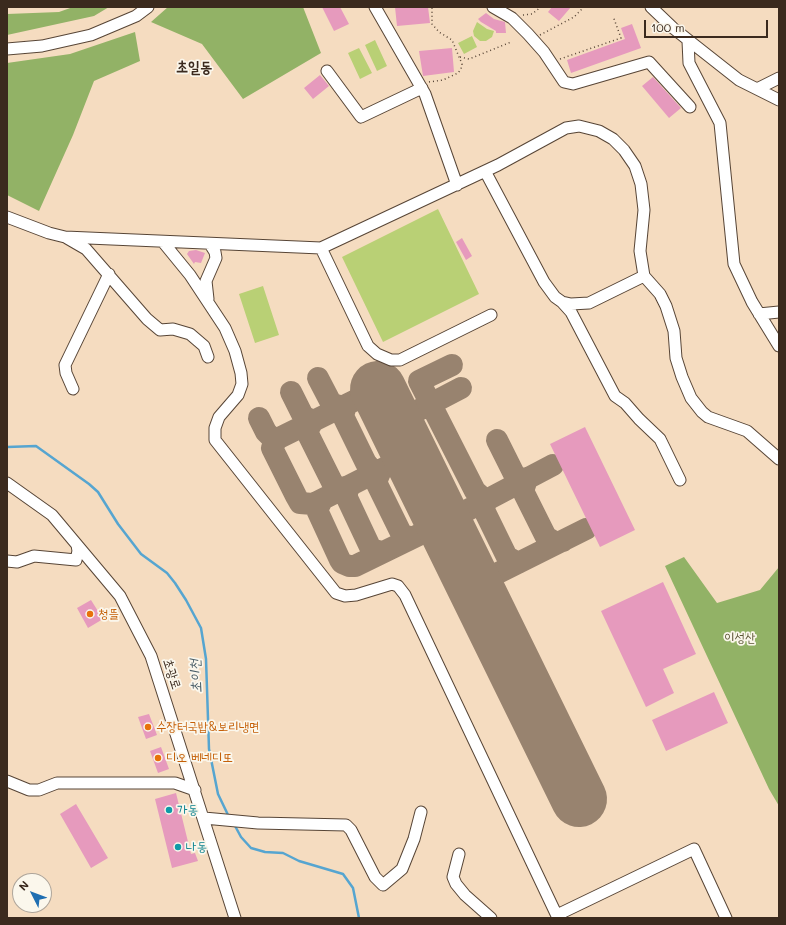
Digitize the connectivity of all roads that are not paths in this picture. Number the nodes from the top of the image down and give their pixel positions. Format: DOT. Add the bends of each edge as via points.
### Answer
graph roads {
  1 [pos="148,7"];
  2 [pos="375,7"];
  3 [pos="493,7"];
  4 [pos="651,7"];
  5 [pos="688,41"];
  6 [pos="7,49"];
  7 [pos="327,72"];
  8 [pos="779,78"];
  9 [pos="425,85"];
  10 [pos="757,90"];
  11 [pos="779,100"];
  12 [pos="690,107"];
  13 [pos="485,171"];
  14 [pos="457,185"];
  15 [pos="7,217"];
  16 [pos="64,237"];
  17 [pos="163,242"];
  18 [pos="210,244"];
  19 [pos="321,248"];
  20 [pos="109,274"];
  21 [pos="644,276"];
  22 [pos="208,302"];
  23 [pos="562,302"];
  24 [pos="779,312"];
  25 [pos="759,314"];
  26 [pos="491,315"];
  27 [pos="779,346"];
  28 [pos="208,357"];
  29 [pos="73,388"];
  30 [pos="779,459"];
  31 [pos="680,480"];
  32 [pos="7,483"];
  33 [pos="77,545"];
  34 [pos="7,561"];
  35 [pos="7,781"];
  36 [pos="195,790"];
  37 [pos="421,812"];
  38 [pos="204,818"];
  39 [pos="459,854"];
  40 [pos="557,916"];
  41 [pos="235,918"];
  42 [pos="491,918"];
  43 [pos="726,918"];
  1 -- 6 [label="street" via="136,16 91,36 42,46"];
  2 -- 9 [label="street"];
  3 -- 12 [label="street" via="512,18 528,34 564,82 573,84 649,62"];
  4 -- 5 [label="street"];
  5 -- 10 [label="street" via="721,68"];
  5 -- 25 [label="street" via="689,63 720,123 734,264"];
  7 -- 9 [label="street" via="361,117"];
  8 -- 10 [label="street"];
  9 -- 14 [label="street"];
  10 -- 11 [label="street"];
  13 -- 14 [label="street"];
  13 -- 21 [label="street" via="566,128 579,126 599,131 613,139 635,166 641,184 644,210 640,251"];
  13 -- 23 [label="street" via="544,282"];
  14 -- 19 [label="street"];
  15 -- 16 [label="street"];
  16 -- 17 [label="street"];
  16 -- 20 [label="street" via="86,250"];
  17 -- 18 [label="street"];
  17 -- 22 [label="street" via="174,253"];
  18 -- 19 [label="street"];
  18 -- 22 [label="street" via="216,252 216,258 205,286"];
  19 -- 26 [label="street" via="368,346 377,354 391,360 400,360"];
  20 -- 28 [label="street" via="147,319 160,330 173,329 190,334 204,346"];
  20 -- 29 [label="street" via="65,364"];
  21 -- 23 [label="street" via="589,303"];
  21 -- 30 [label="street" via="660,294 666,306 674,331 676,358 682,378 696,406 708,417 747,431"];
  22 -- 40 [label="street" via="225,328 234,350 242,384 238,395 219,417 215,428 215,440 336,593 356,596 392,584 398,586 405,595"];
  23 -- 31 [label="street" via="571,312 615,396 660,439"];
  24 -- 25 [label="street"];
  25 -- 27 [label="street"];
  32 -- 33 [label="street, 초광로" via="52,515"];
  33 -- 34 [label="street" via="76,560 34,556 17,562"];
  33 -- 36 [label="street, 초광로" via="120,596 151,656"];
  35 -- 36 [label="street" via="29,790 39,790 57,783 176,784"];
  36 -- 38 [label="street, 초광로"];
  37 -- 38 [label="street" via="402,869 382,885 351,830 346,826 238,822"];
  38 -- 41 [label="street, 초광로"];
  39 -- 42 [label="street" via="453,877 456,884"];
  40 -- 43 [label="street" via="694,849"];
}
